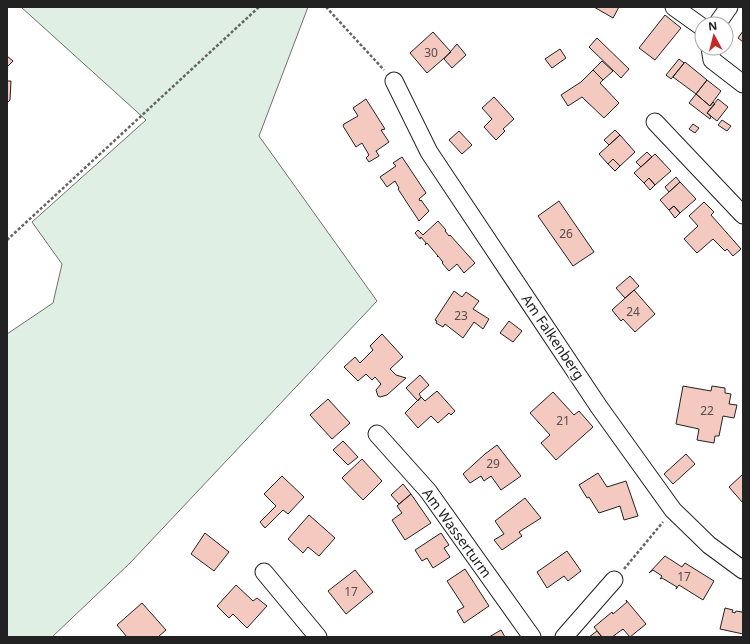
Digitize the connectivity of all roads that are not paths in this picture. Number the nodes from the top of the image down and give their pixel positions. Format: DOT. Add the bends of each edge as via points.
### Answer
graph roads {
  1 [pos="674,7"];
  2 [pos="729,7"];
  3 [pos="723,16"];
  4 [pos="694,21"];
  5 [pos="711,56"];
  6 [pos="394,81"];
  7 [pos="743,84"];
  8 [pos="655,122"];
  9 [pos="743,215"];
  10 [pos="377,434"];
  11 [pos="743,570"];
  12 [pos="264,572"];
  13 [pos="614,580"];
  14 [pos="318,637"];
  15 [pos="532,637"];
  16 [pos="564,637"];
  1 -- 4 [label="street"];
  2 -- 3 [label="street"];
  5 -- 7 [label="street" via="712,60"];
  6 -- 11 [label="street, Am Falkenberg" via="429,152 599,407 673,510 709,545"];
  8 -- 9 [label="street"];
  10 -- 15 [label="street, Am Wasserturm" via="428,492"];
  12 -- 14 [label="street"];
  13 -- 16 [label="street"];
}
